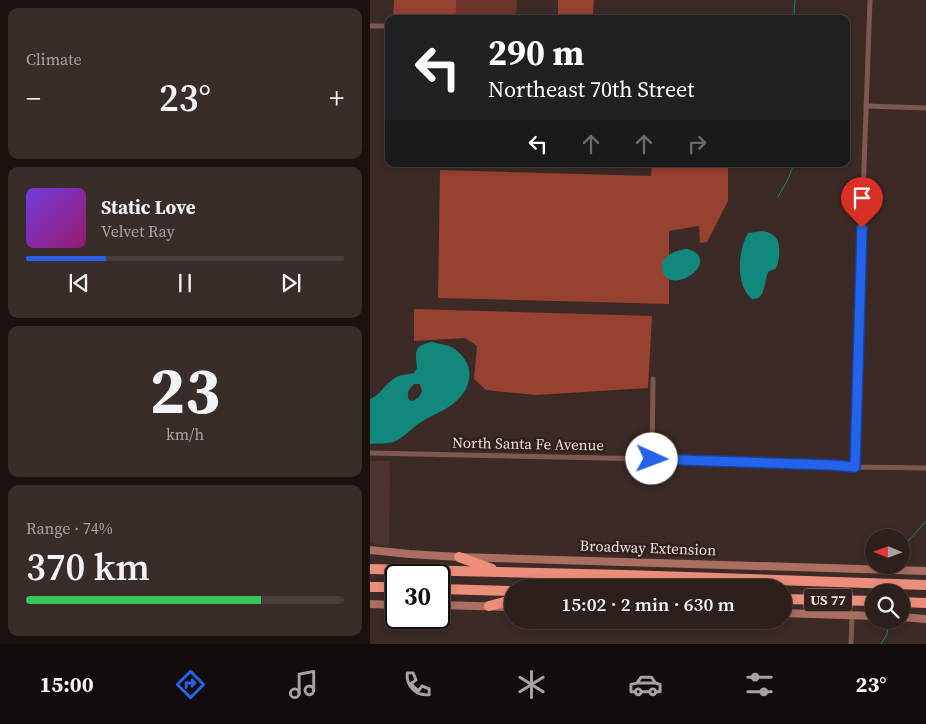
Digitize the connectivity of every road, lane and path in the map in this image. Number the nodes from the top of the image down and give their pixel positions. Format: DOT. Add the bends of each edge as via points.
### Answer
graph roads {
  1 [pos="870,0"];
  2 [pos="370,26"];
  3 [pos="385,26"];
  4 [pos="866,106"];
  5 [pos="926,108"];
  6 [pos="653,379"];
  7 [pos="370,453"];
  8 [pos="652,459"];
  9 [pos="855,467"];
  10 [pos="926,468"];
  11 [pos="370,550"];
  12 [pos="459,557"];
  13 [pos="370,570"];
  14 [pos="926,571"];
  15 [pos="503,572"];
  16 [pos="926,585"];
  17 [pos="370,587"];
  18 [pos="385,588"];
  19 [pos="450,589"];
  20 [pos="504,591"];
  21 [pos="792,599"];
  22 [pos="865,601"];
  23 [pos="504,602"];
  24 [pos="910,602"];
  25 [pos="926,603"];
  26 [pos="370,604"];
  27 [pos="385,604"];
  28 [pos="450,605"];
  29 [pos="489,606"];
  30 [pos="504,607"];
  31 [pos="792,613"];
  32 [pos="852,615"];
  33 [pos="865,616"];
  34 [pos="910,618"];
  35 [pos="926,619"];
  36 [pos="851,644"];
  1 -- 4 [label="street"];
  2 -- 3 [label="street"];
  4 -- 5 [label="street"];
  4 -- 9 [label="street"];
  6 -- 8 [label="street"];
  7 -- 8 [label="street, North Santa Fe Avenue"];
  8 -- 9 [label="street, North Santa Fe Avenue"];
  9 -- 10 [label="street, North Santa Fe Avenue"];
  11 -- 12 [label="main road, Broadway Extension"];
  12 -- 14 [label="main road, Broadway Extension"];
  12 -- 15 [label="highway"];
  13 -- 15 [label="highway, Broadway Extension / US 77"];
  15 -- 16 [label="highway, Broadway Extension / US 77"];
  17 -- 18 [label="highway"];
  19 -- 20 [label="highway"];
  21 -- 22 [label="highway, US 77"];
  23 -- 29 [label="highway"];
  24 -- 25 [label="highway"];
  26 -- 27 [label="main road"];
  28 -- 29 [label="main road"];
  29 -- 30 [label="main road"];
  31 -- 32 [label="main road"];
  32 -- 33 [label="main road"];
  32 -- 36 [label="street"];
  34 -- 35 [label="main road"];
}
